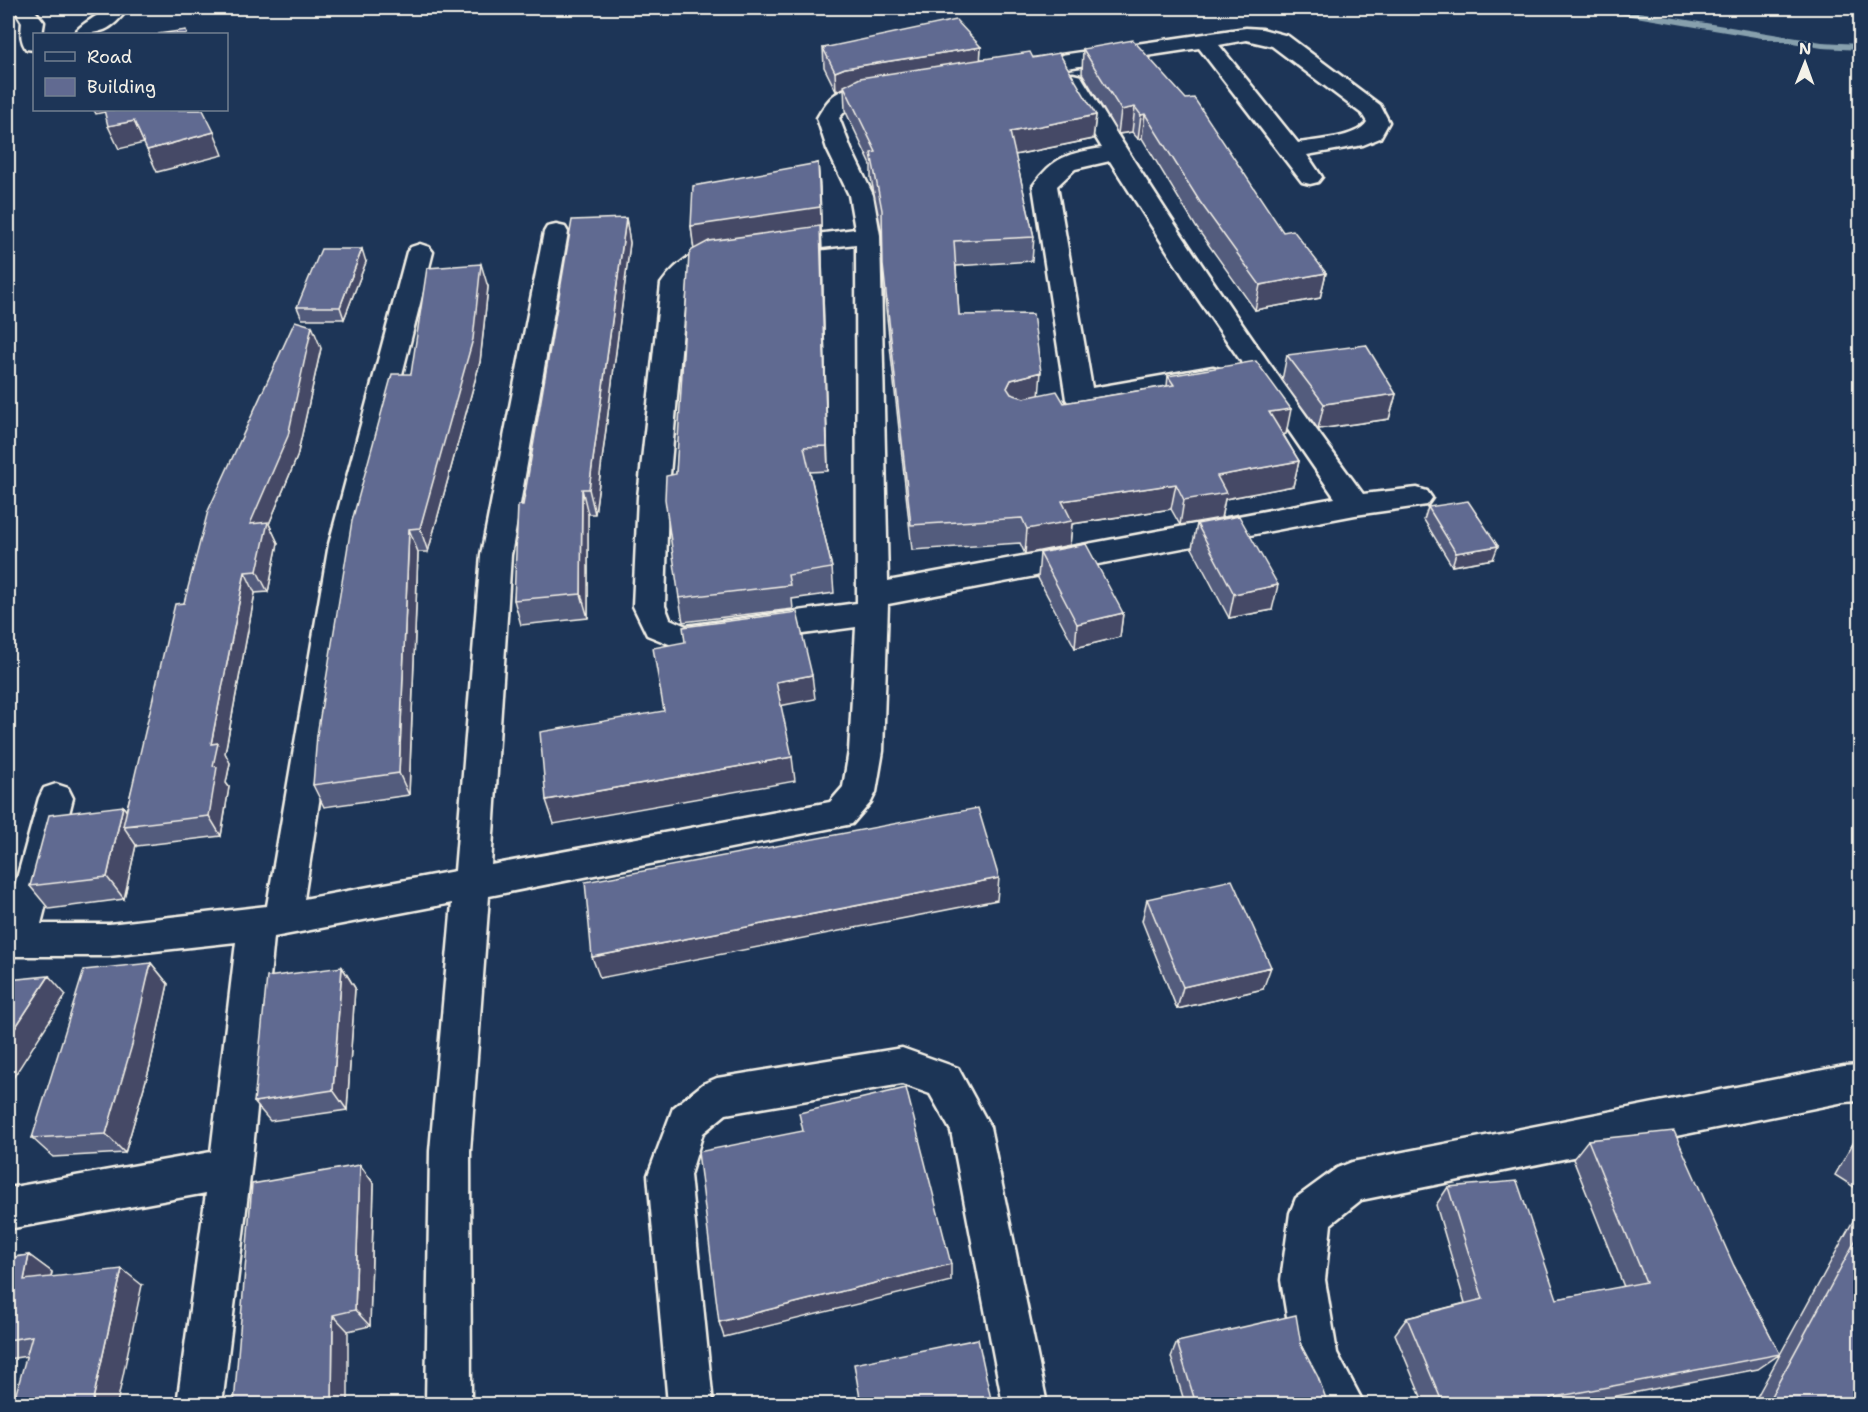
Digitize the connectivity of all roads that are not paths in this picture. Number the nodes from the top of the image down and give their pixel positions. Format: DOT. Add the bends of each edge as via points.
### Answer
graph roads {
  1 [pos="25,8"];
  2 [pos="118,8"];
  3 [pos="86,33"];
  4 [pos="1203,39"];
  5 [pos="33,42"];
  6 [pos="1061,62"];
  7 [pos="1004,70"];
  8 [pos="911,85"];
  9 [pos="1292,151"];
  10 [pos="1115,153"];
  11 [pos="1310,177"];
  12 [pos="556,232"];
  13 [pos="868,235"];
  14 [pos="420,252"];
  15 [pos="1256,369"];
  16 [pos="1417,498"];
  17 [pos="1355,505"];
  18 [pos="873,604"];
  19 [pos="56,798"];
  20 [pos="472,883"];
  21 [pos="270,921"];
  22 [pos="13,940"];
  23 [pos="1860,1083"];
  24 [pos="230,1169"];
  25 [pos="8,1208"];
  26 [pos="199,1404"];
  27 [pos="449,1404"];
  28 [pos="690,1404"];
  29 [pos="1025,1404"];
  30 [pos="1341,1404"];
  1 -- 5 [label="street" via="33,22"];
  2 -- 3 [label="street"];
  4 -- 6 [label="street"];
  4 -- 9 [label="street"];
  4 -- 9 [label="street" via="1246,34 1280,42 1372,110 1378,122 1372,133 1355,140"];
  6 -- 7 [label="street"];
  6 -- 10 [label="street"];
  8 -- 13 [label="street" via="854,94 835,103 828,118 838,149 861,195"];
  9 -- 11 [label="street"];
  10 -- 15 [label="street"];
  10 -- 15 [label="street" via="1072,161 1054,170 1045,186 1069,401"];
  12 -- 20 [label="street" via="496,555"];
  13 -- 18 [label="street"];
  13 -- 18 [label="street" via="706,256 685,268 674,284 653,497 649,606 658,627 684,638"];
  14 -- 21 [label="street" via="344,544"];
  15 -- 17 [label="street"];
  16 -- 17 [label="street"];
  17 -- 18 [label="street"];
  18 -- 20 [label="street" via="866,751 859,792 840,814"];
  19 -- 22 [label="street"];
  20 -- 21 [label="street"];
  20 -- 27 [label="street" via="450,1151"];
  21 -- 22 [label="street" via="109,940"];
  21 -- 24 [label="street"];
  23 -- 30 [label="street" via="1352,1182 1311,1213 1303,1280 1316,1359"];
  24 -- 25 [label="street"];
  24 -- 26 [label="street"];
  28 -- 29 [label="street" via="669,1175 687,1121 717,1097 902,1066 944,1080 970,1127"];
}
